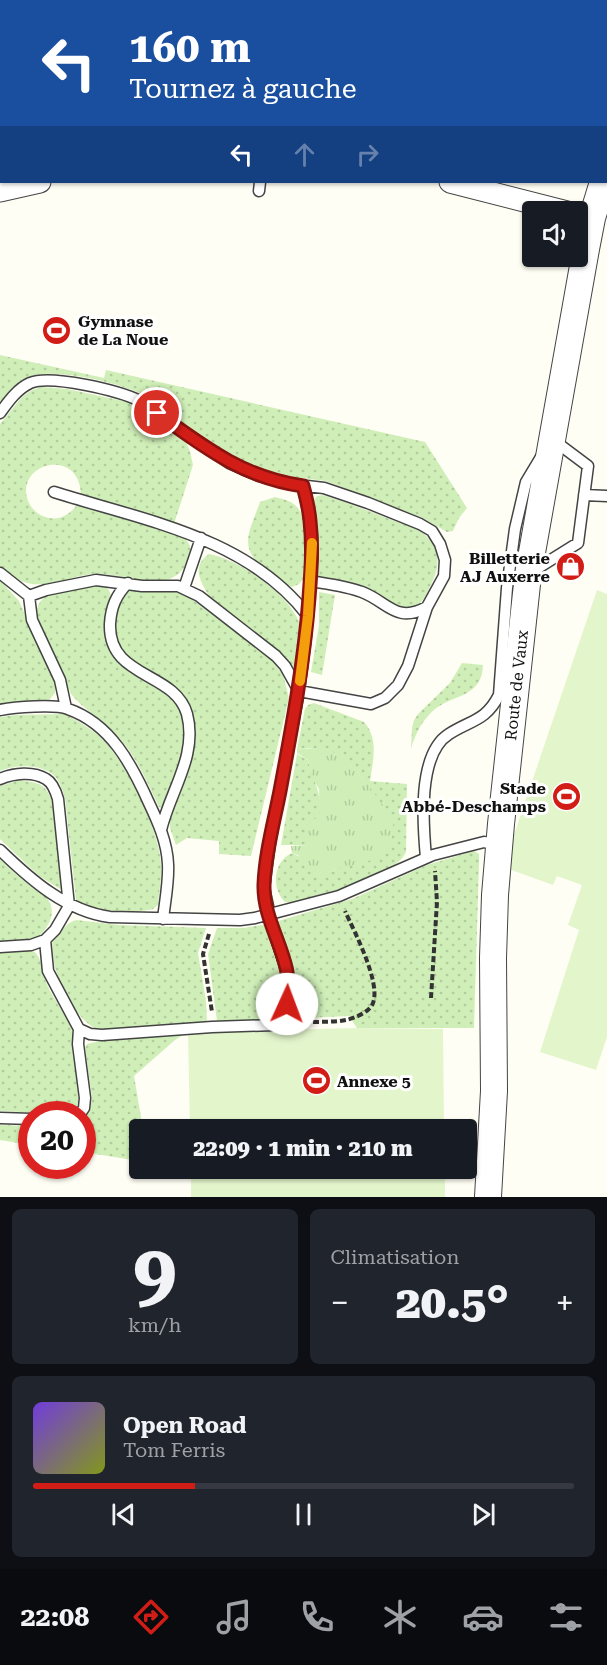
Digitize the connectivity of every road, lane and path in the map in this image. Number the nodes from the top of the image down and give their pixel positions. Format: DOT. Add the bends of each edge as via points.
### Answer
graph roads {
  1 [pos="36,183"];
  2 [pos="454,183"];
  3 [pos="602,183"];
  4 [pos="0,191"];
  5 [pos="523,201"];
  6 [pos="588,210"];
  7 [pos="577,267"];
  8 [pos="0,413"];
  9 [pos="552,439"];
  10 [pos="303,486"];
  11 [pos="54,492"];
  12 [pos="584,495"];
  13 [pos="607,496"];
  14 [pos="201,538"];
  15 [pos="0,573"];
  16 [pos="528,575"];
  17 [pos="310,581"];
  18 [pos="128,583"];
  19 [pos="184,588"];
  20 [pos="28,596"];
  21 [pos="427,607"];
  22 [pos="308,616"];
  23 [pos="299,691"];
  24 [pos="66,708"];
  25 [pos="0,710"];
  26 [pos="0,779"];
  27 [pos="161,830"];
  28 [pos="499,845"];
  29 [pos="0,850"];
  30 [pos="430,856"];
  31 [pos="339,896"];
  32 [pos="69,906"];
  33 [pos="270,914"];
  34 [pos="163,919"];
  35 [pos="215,920"];
  36 [pos="45,940"];
  37 [pos="0,947"];
  38 [pos="431,998"];
  39 [pos="275,1025"];
  40 [pos="212,1027"];
  41 [pos="79,1029"];
  42 [pos="85,1101"];
  43 [pos="0,1118"];
  44 [pos="18,1119"];
  45 [pos="488,1197"];
  1 -- 4 [label="street"];
  2 -- 5 [label="street"];
  3 -- 6 [label="street, Route de Vaux"];
  7 -- 9 [label="street, Route de Vaux"];
  8 -- 10 [label="lane" via="17,392 40,380 130,396 229,463 259,476"];
  9 -- 12 [label="lane" via="588,466"];
  9 -- 16 [label="street, Route de Vaux"];
  9 -- 30 [label="lane" via="526,482 514,530 499,695 483,716 447,735 431,755 423,826"];
  10 -- 17 [label="lane" via="312,539"];
  10 -- 21 [label="lane" via="324,488 368,503 432,531 440,544 445,568"];
  11 -- 14 [label="lane"];
  12 -- 13 [label="lane"];
  12 -- 16 [label="lane" via="578,543"];
  14 -- 19 [label="lane"];
  14 -- 22 [label="lane" via="256,568"];
  15 -- 20 [label="lane"];
  16 -- 28 [label="street, Route de Vaux"];
  17 -- 21 [label="lane" via="364,593 407,615"];
  17 -- 22 [label="lane"];
  18 -- 19 [label="lane"];
  18 -- 20 [label="lane" via="96,580"];
  18 -- 27 [label="lane" via="120,591 110,615 113,642 127,664 175,694 183,704 189,725 187,754"];
  19 -- 23 [label="lane" via="276,656"];
  20 -- 24 [label="lane" via="32,620 60,680"];
  21 -- 23 [label="lane" via="408,666 398,686 385,698 371,704"];
  22 -- 23 [label="lane"];
  23 -- 33 [label="lane" via="265,869 264,888"];
  24 -- 25 [label="lane"];
  24 -- 27 [label="lane" via="90,720 121,750"];
  26 -- 32 [label="lane" via="18,773 47,779 54,787"];
  27 -- 34 [label="lane" via="168,865"];
  28 -- 30 [label="lane" via="484,842"];
  28 -- 45 [label="street, Route de Vaux"];
  29 -- 32 [label="lane"];
  30 -- 31 [label="lane"];
  30 -- 38 [label="path" via="437,903"];
  31 -- 33 [label="lane"];
  31 -- 39 [label="path" via="368,964 373,1003 359,1016 347,1020"];
  32 -- 34 [label="lane" via="95,915"];
  32 -- 36 [label="lane"];
  33 -- 35 [label="lane"];
  33 -- 39 [label="lane" via="290,982 287,1004"];
  34 -- 35 [label="lane"];
  35 -- 40 [label="path" via="203,954"];
  36 -- 37 [label="lane"];
  36 -- 41 [label="lane" via="48,971"];
  39 -- 40 [label="lane"];
  40 -- 41 [label="lane" via="102,1035"];
  41 -- 42 [label="lane"];
  43 -- 44 [label="lane"];
}
